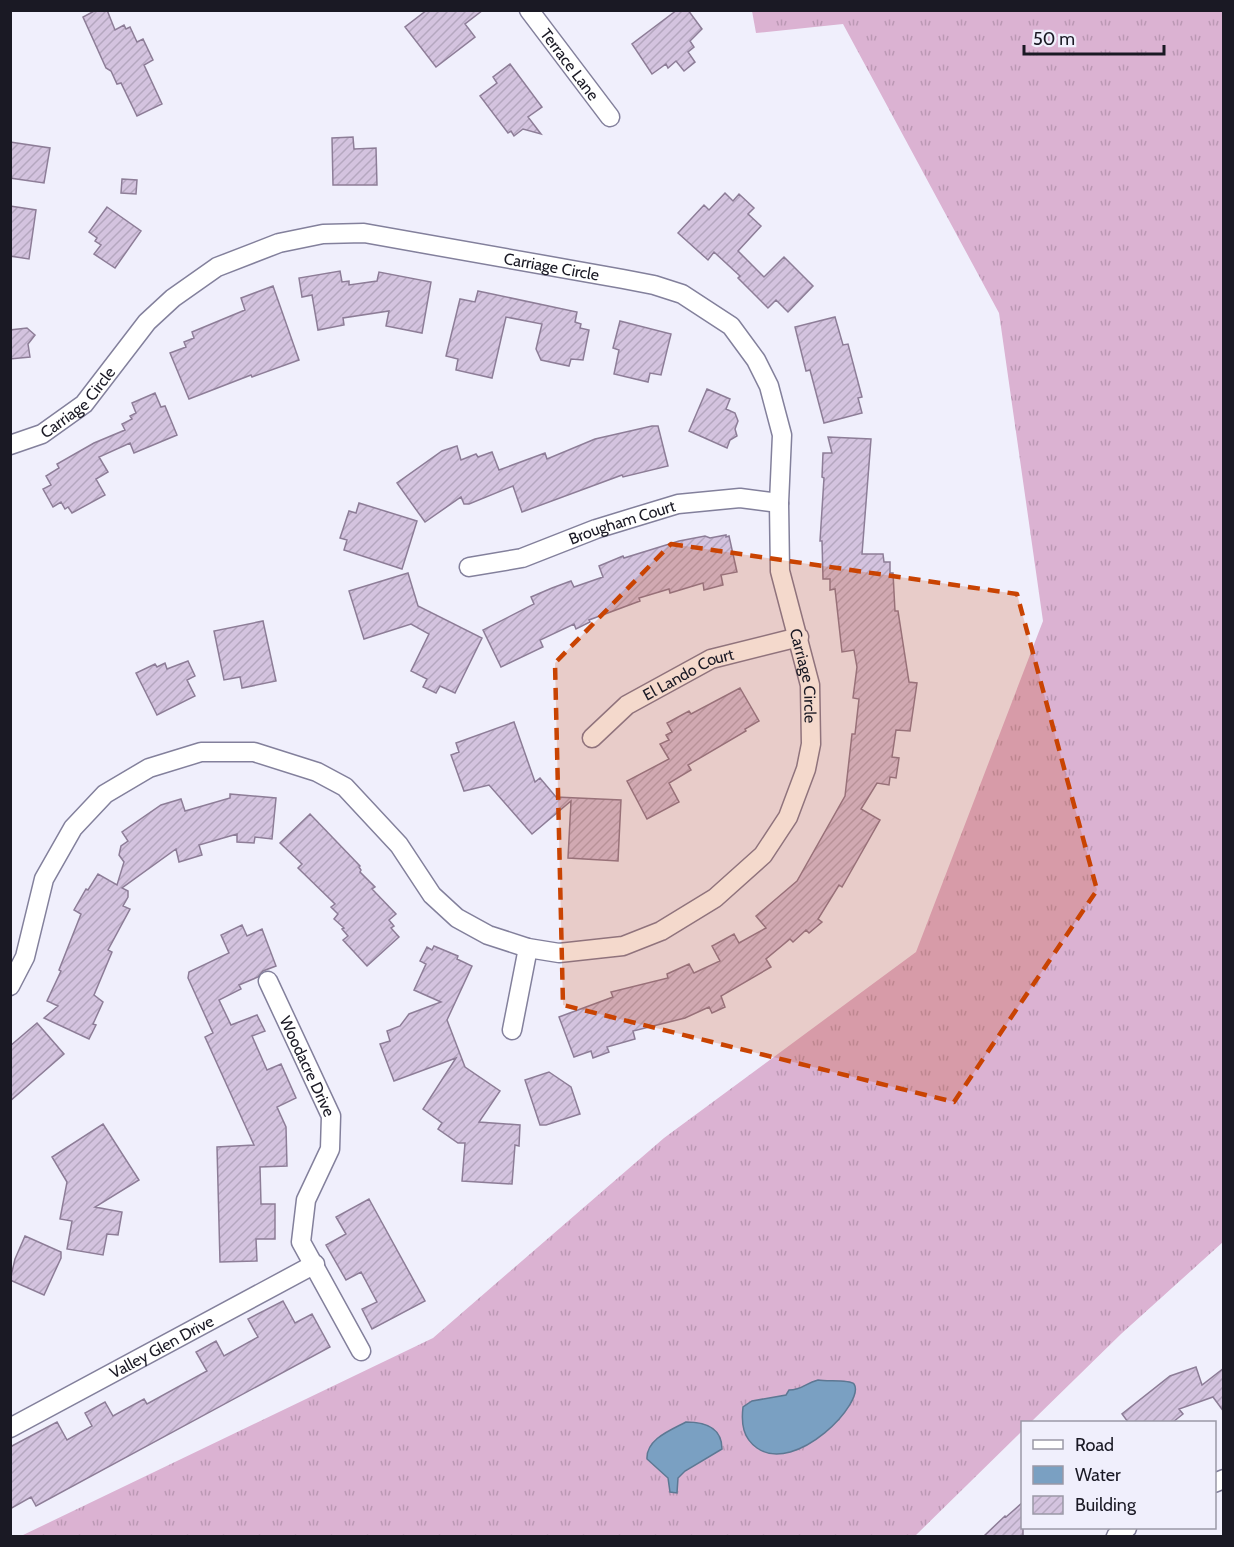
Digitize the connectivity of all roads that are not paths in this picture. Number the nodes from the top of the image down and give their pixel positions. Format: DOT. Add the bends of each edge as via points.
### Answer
graph roads {
  1 [pos="529,10"];
  2 [pos="610,117"];
  3 [pos="10,445"];
  4 [pos="779,503"];
  5 [pos="469,567"];
  6 [pos="798,637"];
  7 [pos="592,738"];
  8 [pos="528,948"];
  9 [pos="268,981"];
  10 [pos="10,986"];
  11 [pos="512,1030"];
  12 [pos="315,1264"];
  13 [pos="361,1351"];
  14 [pos="10,1428"];
  1 -- 2 [label="street, Terrace Lane"];
  3 -- 4 [label="street, Carriage Circle" via="42,434 84,404 147,322 217,267 279,243 323,234 364,233 623,279 682,294 731,326 769,386 782,435"];
  4 -- 5 [label="street, Brougham Court" via="740,498 678,504 522,558"];
  4 -- 6 [label="street, Carriage Circle" via="780,571"];
  6 -- 7 [label="street, El Lando Court" via="711,659 627,705"];
  6 -- 8 [label="street, Carriage Circle" via="810,685 811,744 788,817 763,855 715,898 661,931 623,946 560,953"];
  8 -- 10 [label="street, Carriage Circle" via="488,935 457,918 432,895 399,845 345,787 317,772 254,752 201,752 149,768 105,794 73,828 44,879 25,957"];
  8 -- 11 [label="street"];
  9 -- 12 [label="street, Woodacre Drive" via="331,1116 330,1149 306,1200 301,1242"];
  12 -- 13 [label="street, Woodacre Drive"];
  12 -- 14 [label="street, Valley Glen Drive"];
}
